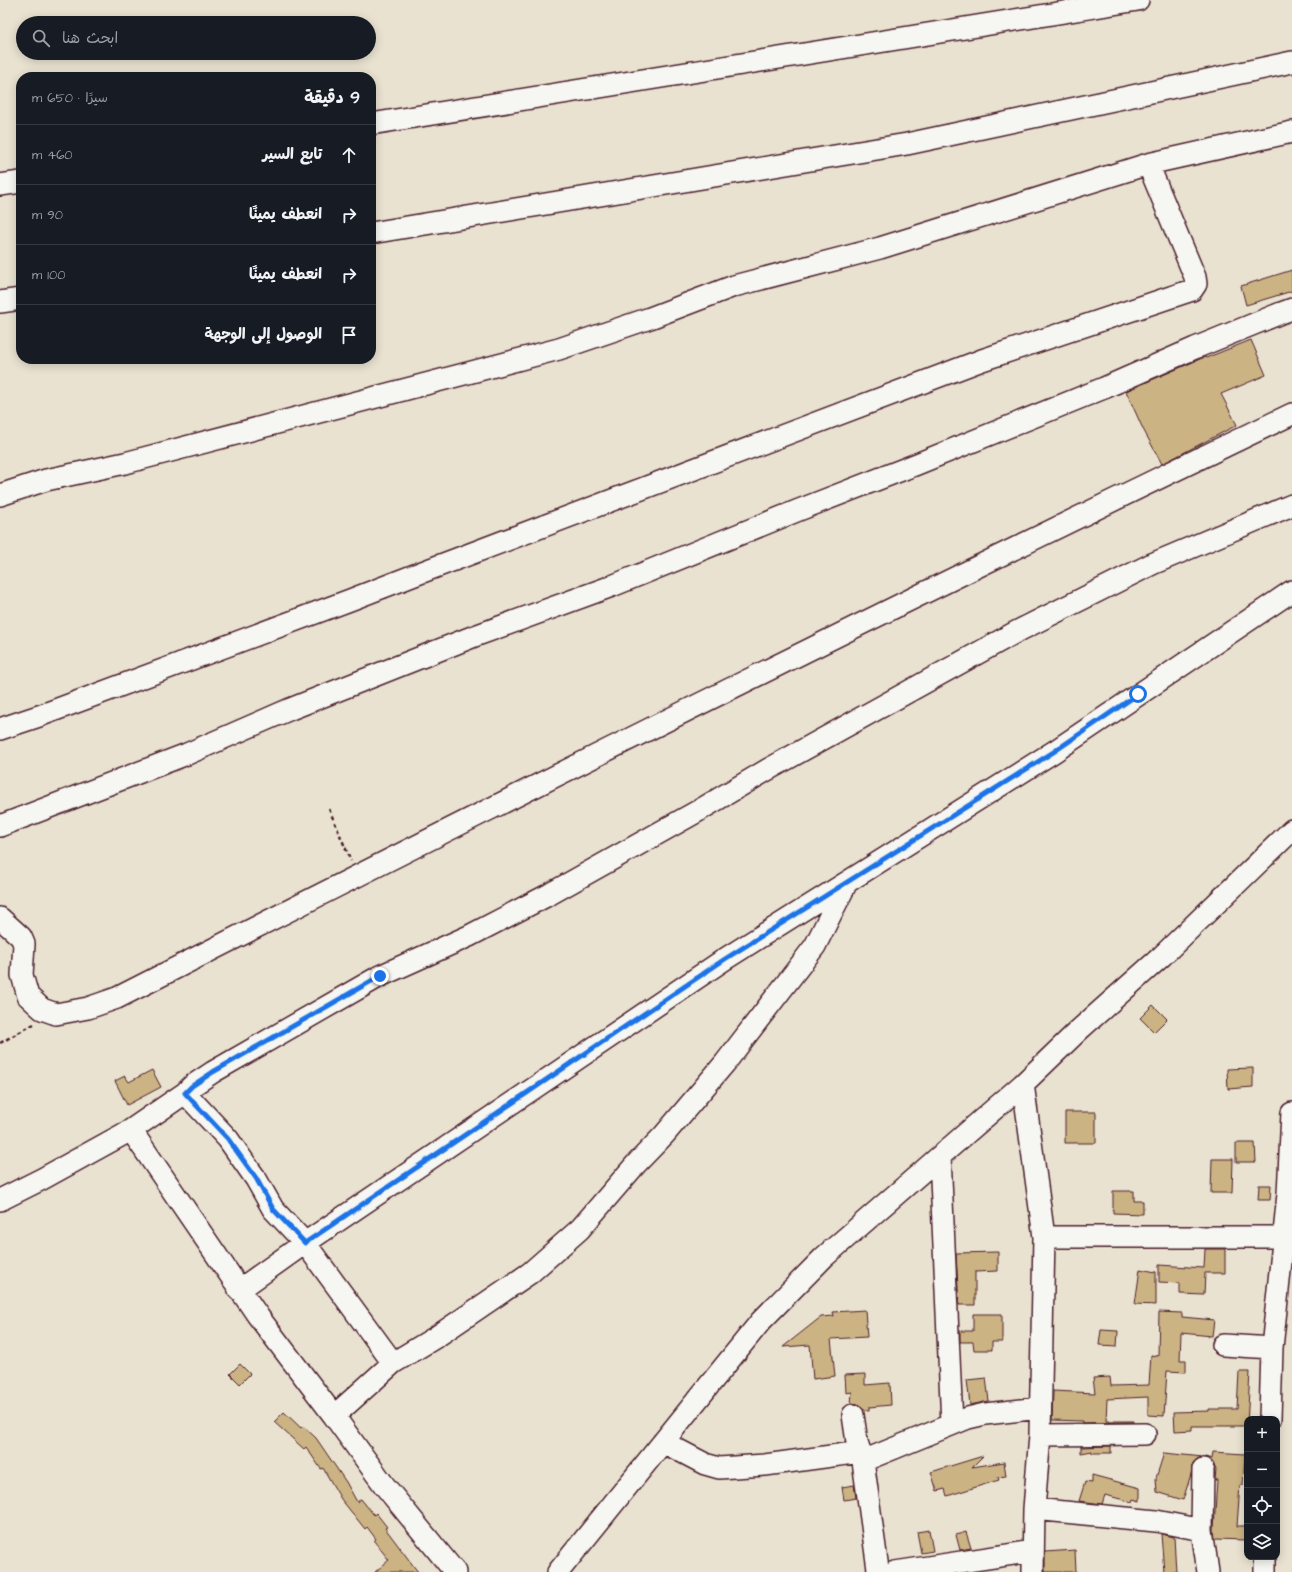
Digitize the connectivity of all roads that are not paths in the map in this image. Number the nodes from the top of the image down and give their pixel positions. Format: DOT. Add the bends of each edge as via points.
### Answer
graph roads {
  1 [pos="1138,0"];
  2 [pos="1292,62"];
  3 [pos="376,123"];
  4 [pos="1292,132"];
  5 [pos="1148,164"];
  6 [pos="16,183"];
  7 [pos="0,185"];
  8 [pos="376,232"];
  9 [pos="16,300"];
  10 [pos="0,302"];
  11 [pos="1292,309"];
  12 [pos="1292,414"];
  13 [pos="0,495"];
  14 [pos="1292,505"];
  15 [pos="1292,591"];
  16 [pos="0,729"];
  17 [pos="0,826"];
  18 [pos="1292,830"];
  19 [pos="846,884"];
  20 [pos="0,918"];
  21 [pos="1023,1084"];
  22 [pos="185,1093"];
  23 [pos="1292,1113"];
  24 [pos="130,1130"];
  25 [pos="940,1156"];
  26 [pos="0,1200"];
  27 [pos="1044,1237"];
  28 [pos="1284,1237"];
  29 [pos="305,1243"];
  30 [pos="239,1290"];
  31 [pos="1223,1345"];
  32 [pos="1272,1348"];
  33 [pos="393,1363"];
  34 [pos="1040,1408"];
  35 [pos="853,1415"];
  36 [pos="334,1416"];
  37 [pos="1270,1416"];
  38 [pos="952,1424"];
  39 [pos="1145,1434"];
  40 [pos="1040,1435"];
  41 [pos="662,1442"];
  42 [pos="862,1457"];
  43 [pos="1203,1469"];
  44 [pos="1034,1509"];
  45 [pos="1202,1530"];
  46 [pos="1033,1551"];
  47 [pos="1266,1560"];
  48 [pos="950,1567"];
  49 [pos="455,1572"];
  50 [pos="558,1572"];
  51 [pos="880,1572"];
  52 [pos="895,1572"];
  53 [pos="1033,1572"];
  54 [pos="1208,1572"];
  55 [pos="1265,1572"];
  1 -- 3 [label="street"];
  2 -- 8 [label="street" via="907,144"];
  4 -- 5 [label="street"];
  5 -- 13 [label="street" via="880,248 734,286 559,349 125,464 46,480"];
  5 -- 16 [label="street" via="1195,277 1196,284 1192,290 982,360 350,600"];
  6 -- 7 [label="street"];
  9 -- 10 [label="street"];
  11 -- 17 [label="street" via="1104,388 612,586 464,640 288,710 188,754"];
  12 -- 20 [label="street" via="740,684 117,998 88,1008 56,1014 42,1009 28,996 22,975 24,944 21,937"];
  14 -- 22 [label="street" via="1152,564 1016,632 550,894 469,936 380,976 213,1072"];
  15 -- 19 [label="street" via="1055,751"];
  18 -- 21 [label="street" via="1162,956"];
  19 -- 29 [label="street" via="725,959"];
  19 -- 33 [label="street" via="815,946 725,1063 580,1229 530,1273"];
  21 -- 25 [label="street"];
  21 -- 27 [label="street"];
  22 -- 24 [label="street"];
  22 -- 29 [label="street" via="228,1139 256,1178 273,1209"];
  23 -- 28 [label="street"];
  24 -- 26 [label="street"];
  24 -- 30 [label="street"];
  25 -- 38 [label="street"];
  25 -- 41 [label="street" via="824,1257 761,1321"];
  27 -- 28 [label="street"];
  27 -- 34 [label="street"];
  28 -- 32 [label="street"];
  29 -- 30 [label="street"];
  29 -- 33 [label="street"];
  30 -- 36 [label="street"];
  31 -- 32 [label="street"];
  32 -- 37 [label="street"];
  33 -- 36 [label="street"];
  34 -- 38 [label="street" via="985,1414"];
  34 -- 40 [label="street"];
  35 -- 42 [label="street"];
  36 -- 49 [label="street" via="384,1485"];
  38 -- 42 [label="street"];
  39 -- 40 [label="street"];
  40 -- 44 [label="street"];
  41 -- 42 [label="street" via="718,1468"];
  41 -- 50 [label="street"];
  42 -- 51 [label="street"];
  43 -- 45 [label="street"];
  44 -- 45 [label="street" via="1156,1521"];
  44 -- 46 [label="street"];
  45 -- 54 [label="street"];
  46 -- 48 [label="street"];
  46 -- 53 [label="street"];
  47 -- 55 [label="street"];
  48 -- 52 [label="street"];
}
